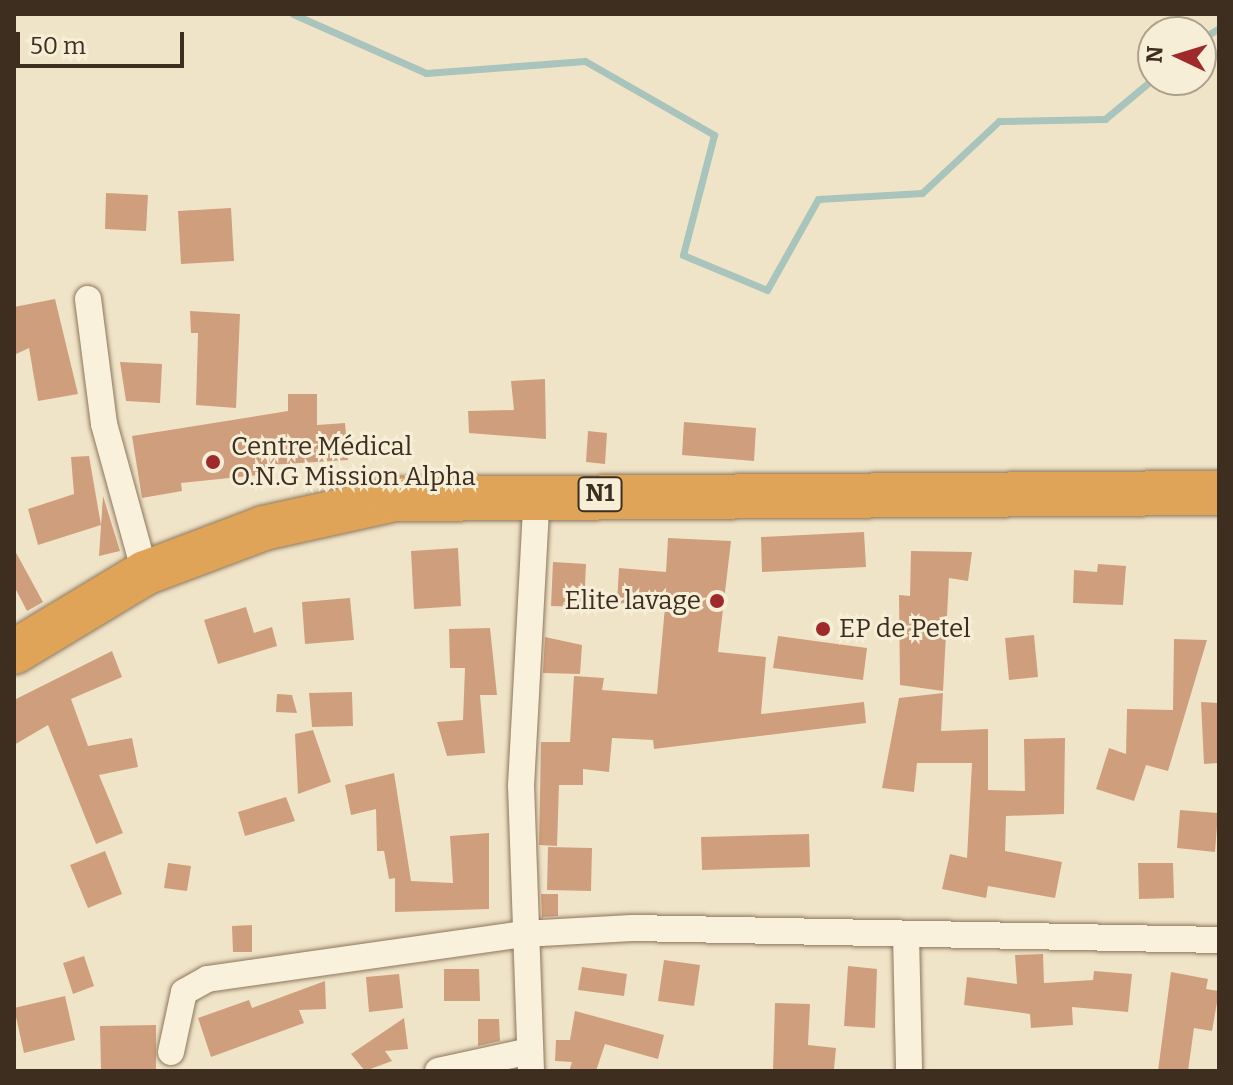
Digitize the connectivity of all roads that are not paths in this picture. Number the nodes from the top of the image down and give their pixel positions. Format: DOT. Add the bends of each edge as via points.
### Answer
graph roads {
  1 [pos="88,299"];
  2 [pos="1219,493"];
  3 [pos="537,494"];
  4 [pos="145,573"];
  5 [pos="14,652"];
  6 [pos="523,934"];
  7 [pos="906,935"];
  8 [pos="1219,940"];
  9 [pos="171,1052"];
  10 [pos="530,1061"];
  11 [pos="438,1071"];
  12 [pos="909,1071"];
  1 -- 4 [label="street" via="104,424"];
  2 -- 3 [label="highway, N1"];
  3 -- 4 [label="highway, N1" via="395,499 264,528"];
  3 -- 6 [label="street" via="521,786"];
  4 -- 5 [label="highway, N1"];
  6 -- 7 [label="street" via="632,928"];
  6 -- 9 [label="street" via="207,979 184,992"];
  6 -- 10 [label="street"];
  7 -- 8 [label="street"];
  7 -- 12 [label="street"];
  10 -- 11 [label="street"];
}
